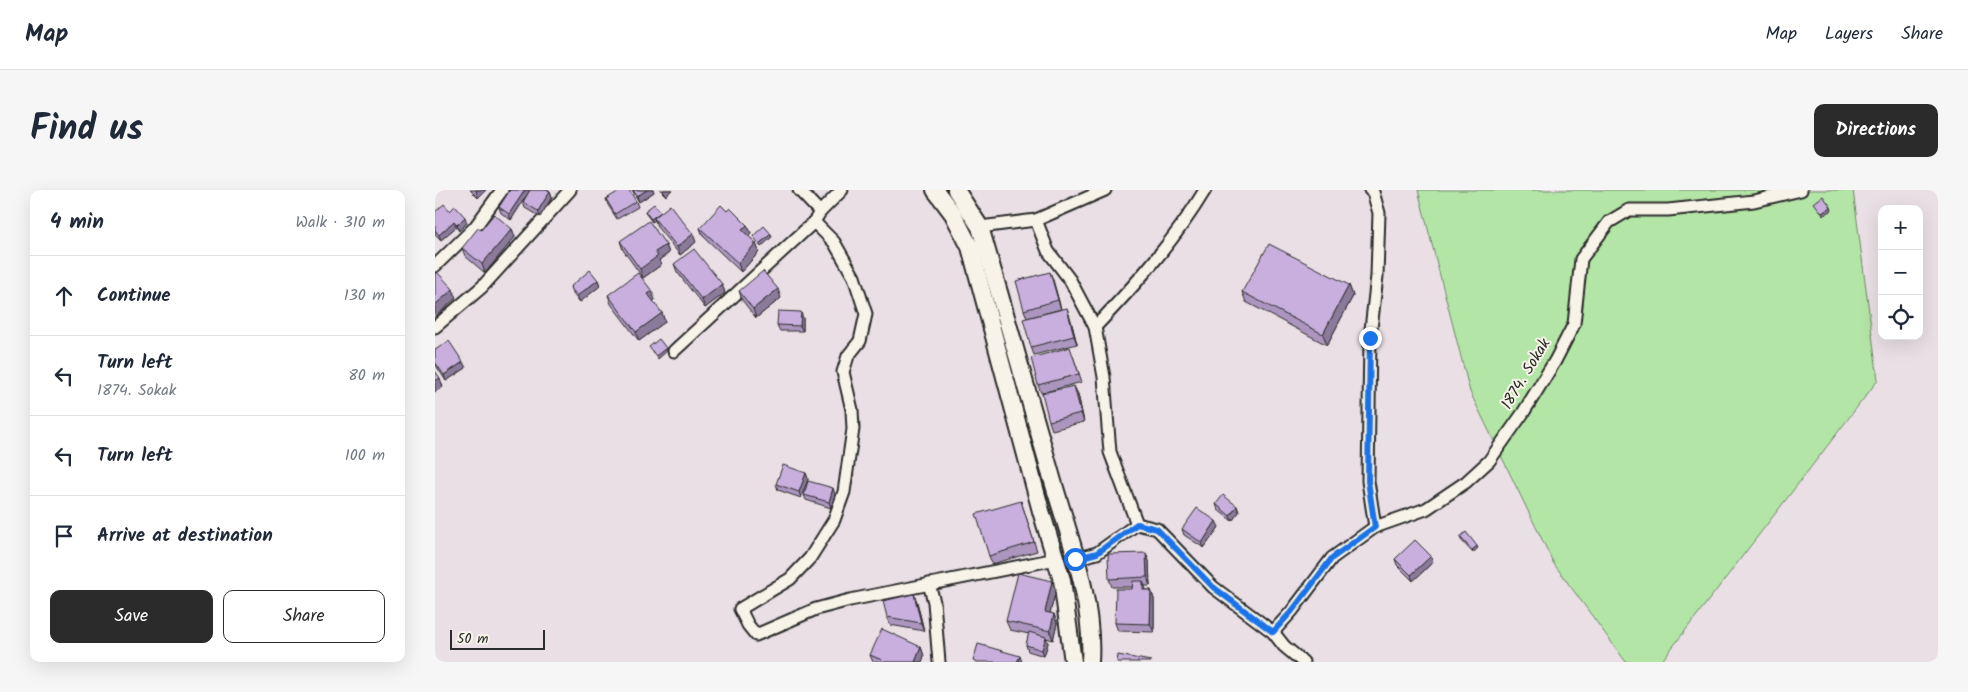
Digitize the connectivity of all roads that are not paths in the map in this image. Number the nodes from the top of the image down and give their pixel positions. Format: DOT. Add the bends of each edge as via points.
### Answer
graph roads {
  1 [pos="502,190"];
  2 [pos="570,190"];
  3 [pos="799,190"];
  4 [pos="842,190"];
  5 [pos="935,190"];
  6 [pos="956,190"];
  7 [pos="1105,190"];
  8 [pos="1205,190"];
  9 [pos="1370,190"];
  10 [pos="1801,190"];
  11 [pos="817,217"];
  12 [pos="1036,220"];
  13 [pos="980,227"];
  14 [pos="435,266"];
  15 [pos="435,327"];
  16 [pos="1095,327"];
  17 [pos="674,351"];
  18 [pos="1137,524"];
  19 [pos="1375,527"];
  20 [pos="1056,559"];
  21 [pos="1075,559"];
  22 [pos="929,584"];
  23 [pos="1273,632"];
  24 [pos="939,662"];
  25 [pos="1073,662"];
  26 [pos="1090,662"];
  27 [pos="1303,662"];
  1 -- 14 [label="street" via="475,227"];
  2 -- 15 [label="street" via="482,287"];
  3 -- 11 [label="street"];
  4 -- 11 [label="street"];
  5 -- 20 [label="street" via="953,214 970,247"];
  6 -- 13 [label="street"];
  7 -- 12 [label="street"];
  8 -- 16 [label="street" via="1186,222"];
  9 -- 19 [label="street" via="1379,213 1377,276 1370,338 1368,481"];
  10 -- 19 [label="street, 1874. Sokak" via="1754,201 1668,210 1629,210 1609,222 1581,260 1574,324 1523,413 1489,461 1466,482 1426,509"];
  11 -- 17 [label="street"];
  11 -- 22 [label="street" via="854,277 866,314 860,341 848,356 843,372 853,410 844,492 834,520 811,558 789,579 740,609 756,635 817,609"];
  12 -- 13 [label="street"];
  12 -- 16 [label="street" via="1048,251 1070,280"];
  13 -- 21 [label="street"];
  16 -- 18 [label="street" via="1104,377 1110,452"];
  18 -- 21 [label="street" via="1097,553"];
  18 -- 23 [label="street" via="1157,529 1213,587"];
  19 -- 23 [label="street, 1874. Sokak" via="1332,558"];
  20 -- 22 [label="street"];
  20 -- 25 [label="street" via="1068,613"];
  21 -- 26 [label="street" via="1087,608"];
  22 -- 24 [label="street"];
  23 -- 27 [label="street"];
}
